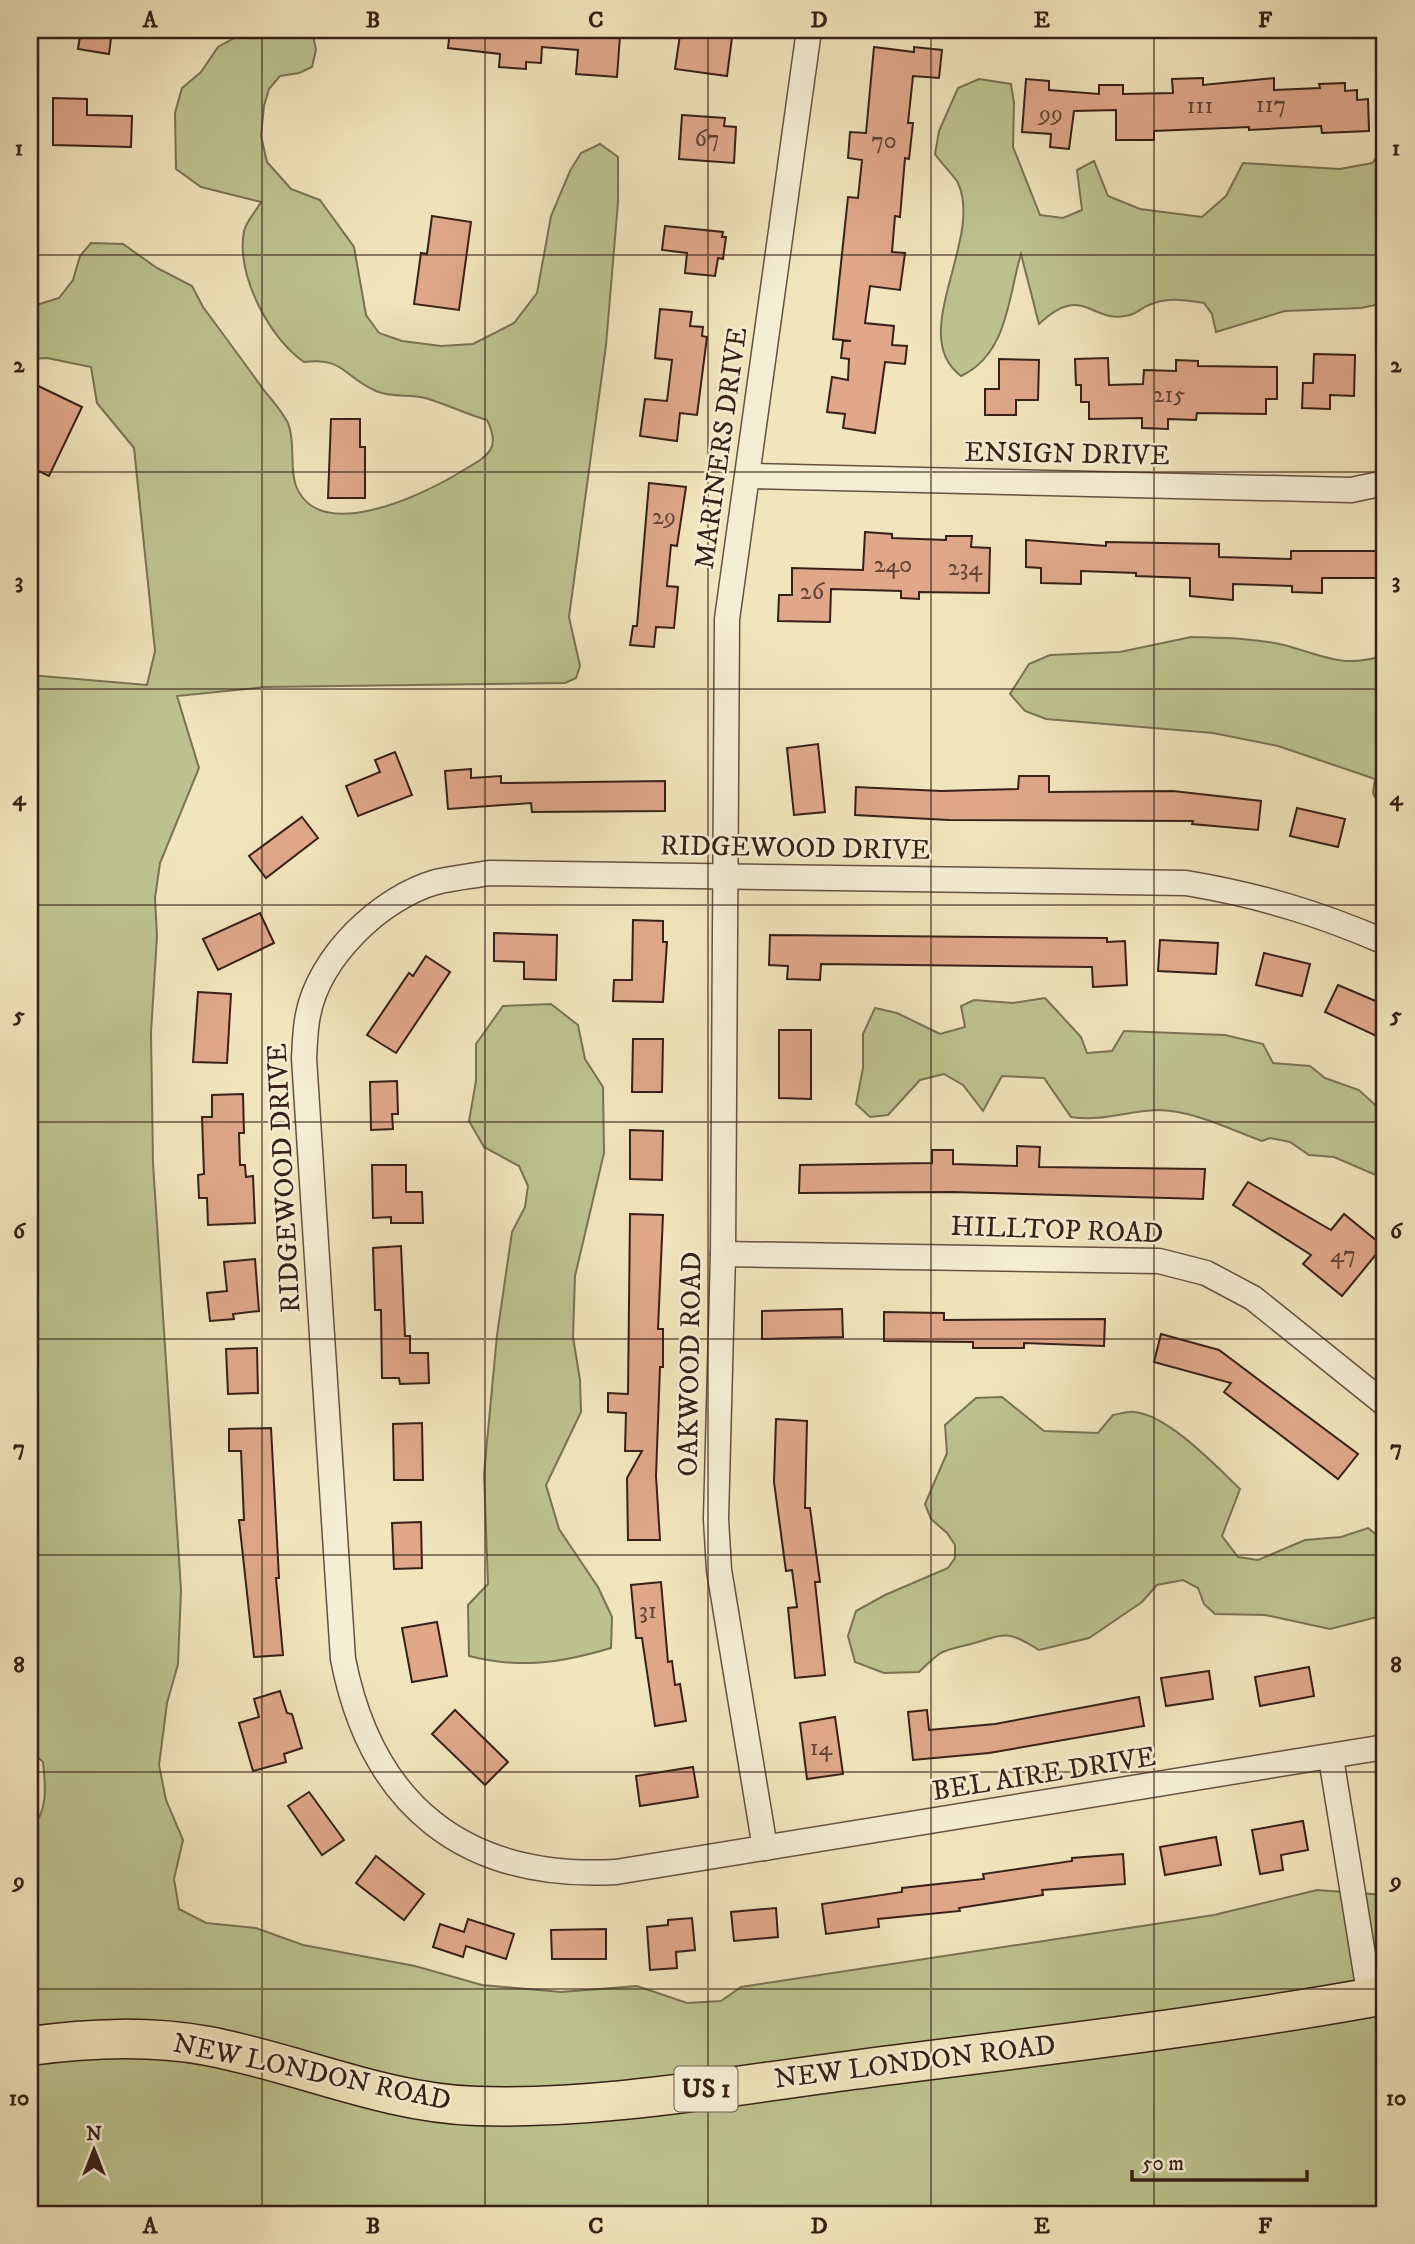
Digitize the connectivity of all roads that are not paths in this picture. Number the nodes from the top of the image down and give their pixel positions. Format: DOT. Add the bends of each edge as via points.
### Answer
graph roads {
  1 [pos="809,30"];
  2 [pos="747,476"];
  3 [pos="1385,484"];
  4 [pos="726,878"];
  5 [pos="1385,942"];
  6 [pos="723,1254"];
  7 [pos="1385,1404"];
  8 [pos="1385,1747"];
  9 [pos="1331,1758"];
  10 [pos="765,1848"];
  11 [pos="1378,1997"];
  12 [pos="30,2046"];
  1 -- 2 [label="street, MARINERS DRIVE"];
  2 -- 3 [label="street, ENSIGN DRIVE" via="1351,490"];
  2 -- 4 [label="street, MARINERS DRIVE" via="727,619"];
  4 -- 5 [label="street, RIDGEWOOD DRIVE" via="1186,883 1249,893 1324,916"];
  4 -- 6 [label="street, OAKWOOD ROAD"];
  4 -- 10 [label="street, RIDGEWOOD DRIVE" via="489,873 425,887 394,900 357,930 329,966 308,1013 304,1058 343,1659 355,1711 373,1752 402,1793 439,1829 502,1860 552,1871 596,1873"];
  6 -- 7 [label="street, HILLTOP ROAD" via="1096,1259 1184,1265 1254,1298"];
  6 -- 10 [label="street, OAKWOOD ROAD" via="716,1519 719,1570"];
  8 -- 9 [label="street, BEL AIRE DRIVE"];
  9 -- 10 [label="street, BEL AIRE DRIVE"];
  9 -- 11 [label="street"];
  11 -- 12 [label="main road, NEW LONDON ROAD / US 1" via="833,2073 537,2105 423,2101 209,2046 147,2038"];
}
